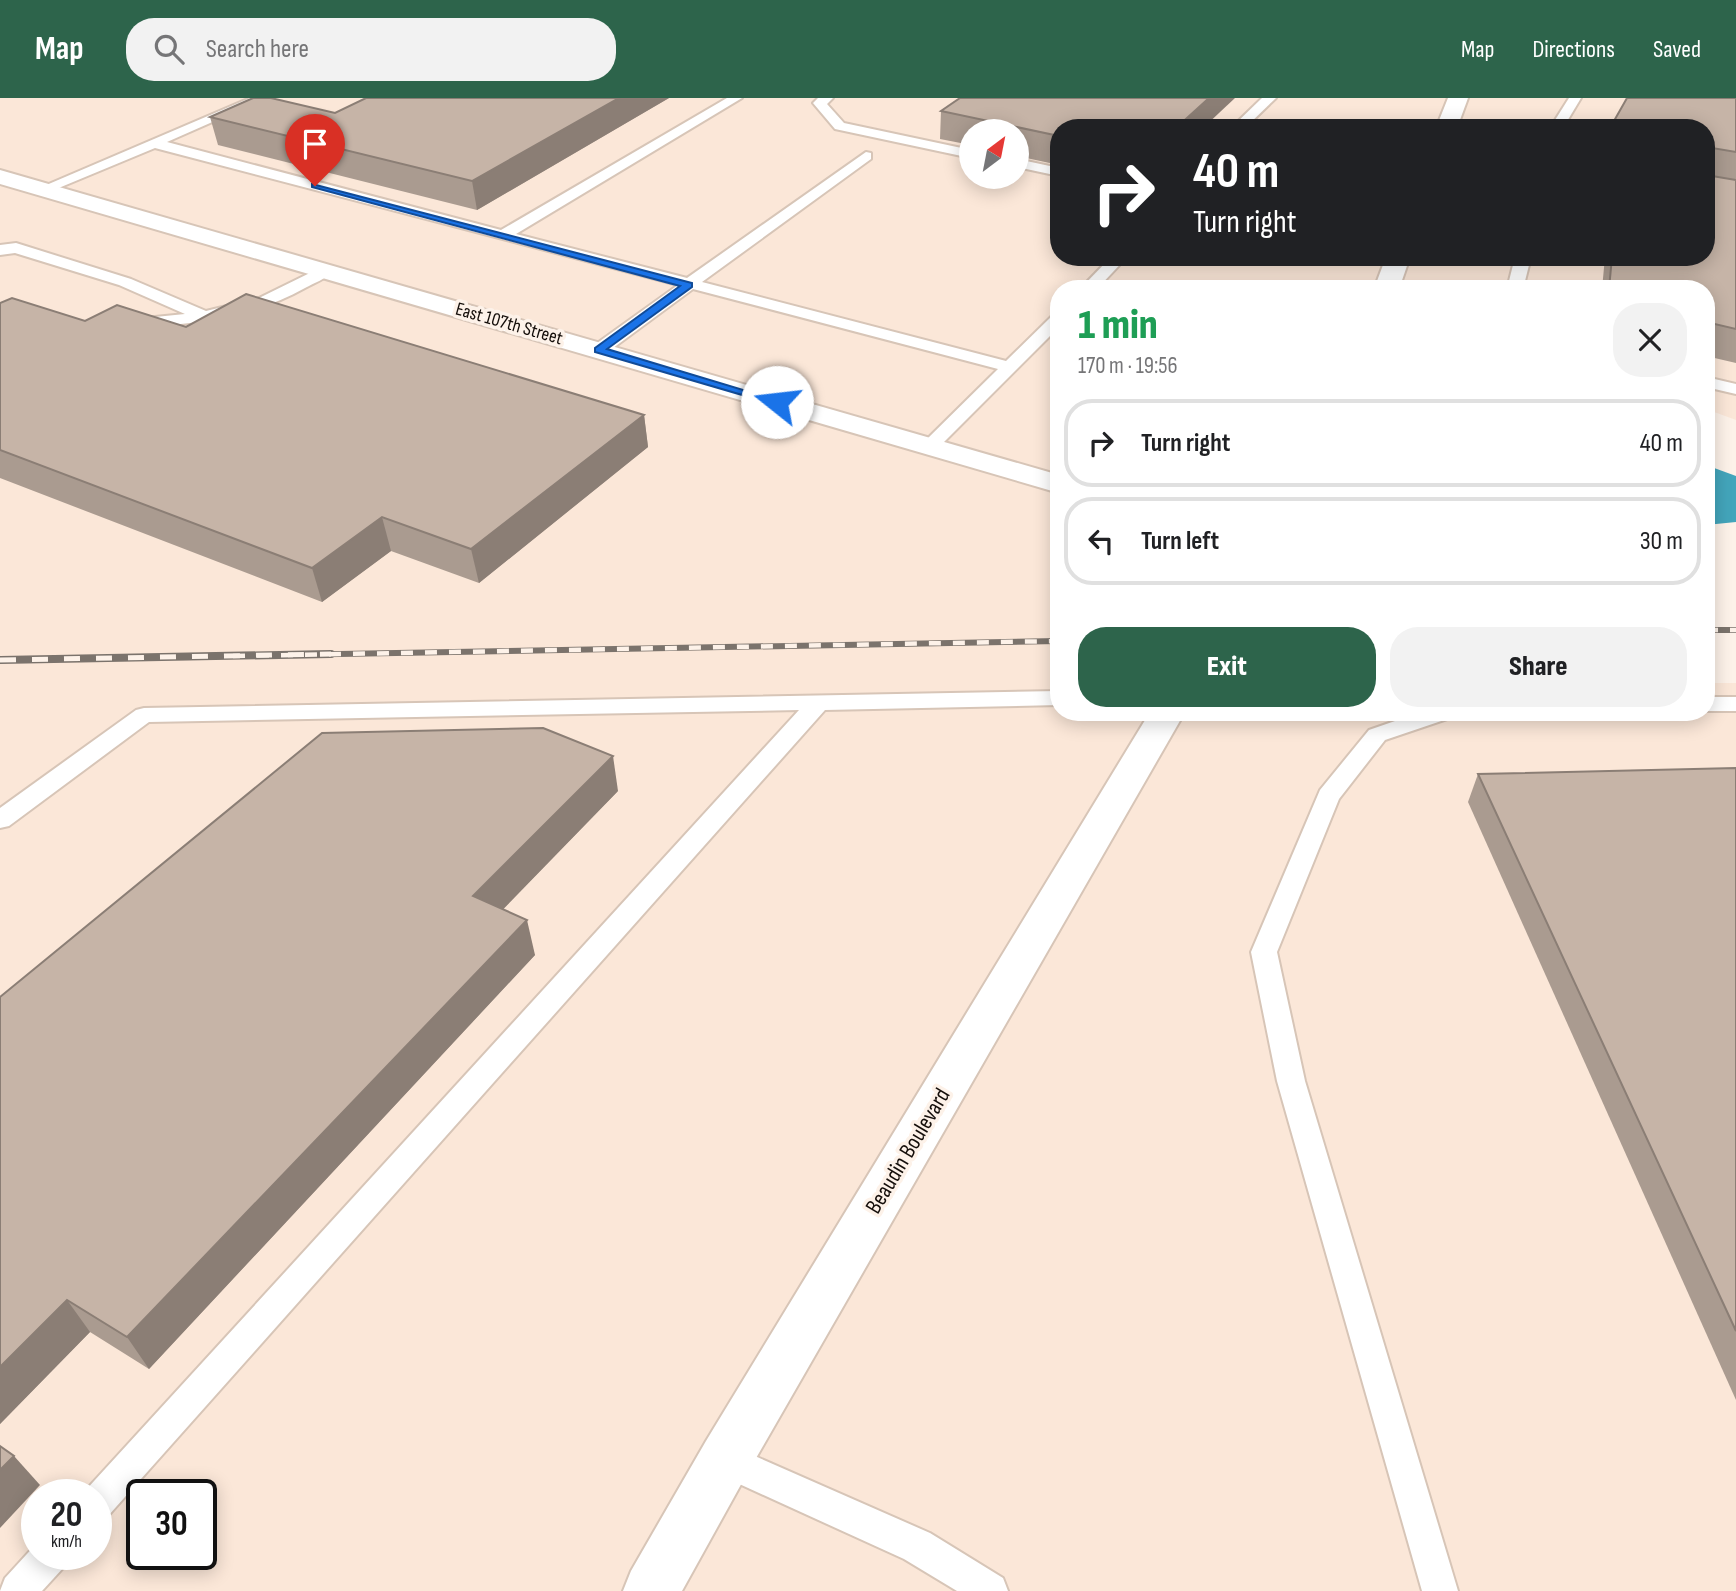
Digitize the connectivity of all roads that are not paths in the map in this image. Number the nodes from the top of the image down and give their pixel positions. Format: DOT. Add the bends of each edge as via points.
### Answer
graph roads {
  1 [pos="261,98"];
  2 [pos="736,98"];
  3 [pos="827,98"];
  4 [pos="1270,98"];
  5 [pos="1458,98"];
  6 [pos="1575,98"];
  7 [pos="1247,119"];
  8 [pos="1450,119"];
  9 [pos="1562,119"];
  10 [pos="153,143"];
  11 [pos="959,151"];
  12 [pos="866,156"];
  13 [pos="1029,166"];
  14 [pos="1050,170"];
  15 [pos="0,177"];
  16 [pos="44,189"];
  17 [pos="11,204"];
  18 [pos="503,235"];
  19 [pos="0,250"];
  20 [pos="1111,266"];
  21 [pos="325,271"];
  22 [pos="1097,280"];
  23 [pos="688,285"];
  24 [pos="202,316"];
  25 [pos="121,324"];
  26 [pos="1050,327"];
  27 [pos="599,350"];
  28 [pos="1009,367"];
  29 [pos="1715,384"];
  30 [pos="1736,389"];
  31 [pos="930,446"];
  32 [pos="1050,481"];
  33 [pos="1050,698"];
  34 [pos="819,702"];
  35 [pos="1715,704"];
  36 [pos="1736,704"];
  37 [pos="1163,721"];
  38 [pos="1417,721"];
  39 [pos="0,820"];
  40 [pos="725,1460"];
  41 [pos="112,1486"];
  42 [pos="37,1570"];
  43 [pos="18,1591"];
  44 [pos="651,1591"];
  45 [pos="990,1591"];
  46 [pos="1440,1591"];
  1 -- 10 [label="lane"];
  2 -- 18 [label="lane"];
  3 -- 11 [label="lane" via="820,103 840,126"];
  4 -- 7 [label="lane"];
  5 -- 8 [label="street"];
  6 -- 9 [label="lane"];
  10 -- 16 [label="lane"];
  10 -- 18 [label="lane"];
  12 -- 23 [label="lane"];
  13 -- 14 [label="lane"];
  15 -- 16 [label="street, East 107th Street"];
  16 -- 17 [label="street"];
  16 -- 21 [label="street, East 107th Street"];
  18 -- 23 [label="lane"];
  19 -- 24 [label="lane" via="16,248 125,282"];
  20 -- 22 [label="lane"];
  21 -- 24 [label="lane" via="281,295"];
  21 -- 27 [label="street, East 107th Street"];
  23 -- 27 [label="lane"];
  23 -- 28 [label="lane"];
  24 -- 25 [label="lane"];
  26 -- 28 [label="lane"];
  27 -- 31 [label="street, East 107th Street"];
  28 -- 31 [label="lane"];
  29 -- 30 [label="lane"];
  31 -- 32 [label="street, East 107th Street"];
  33 -- 34 [label="lane"];
  34 -- 39 [label="lane" via="144,715"];
  34 -- 41 [label="lane"];
  35 -- 36 [label="lane"];
  37 -- 40 [label="street, Beaudin Boulevard"];
  38 -- 46 [label="lane" via="1377,734 1328,796 1264,952 1291,1081"];
  40 -- 44 [label="street, Beaudin Boulevard"];
  40 -- 45 [label="lane" via="917,1546"];
  42 -- 43 [label="lane"];
}
